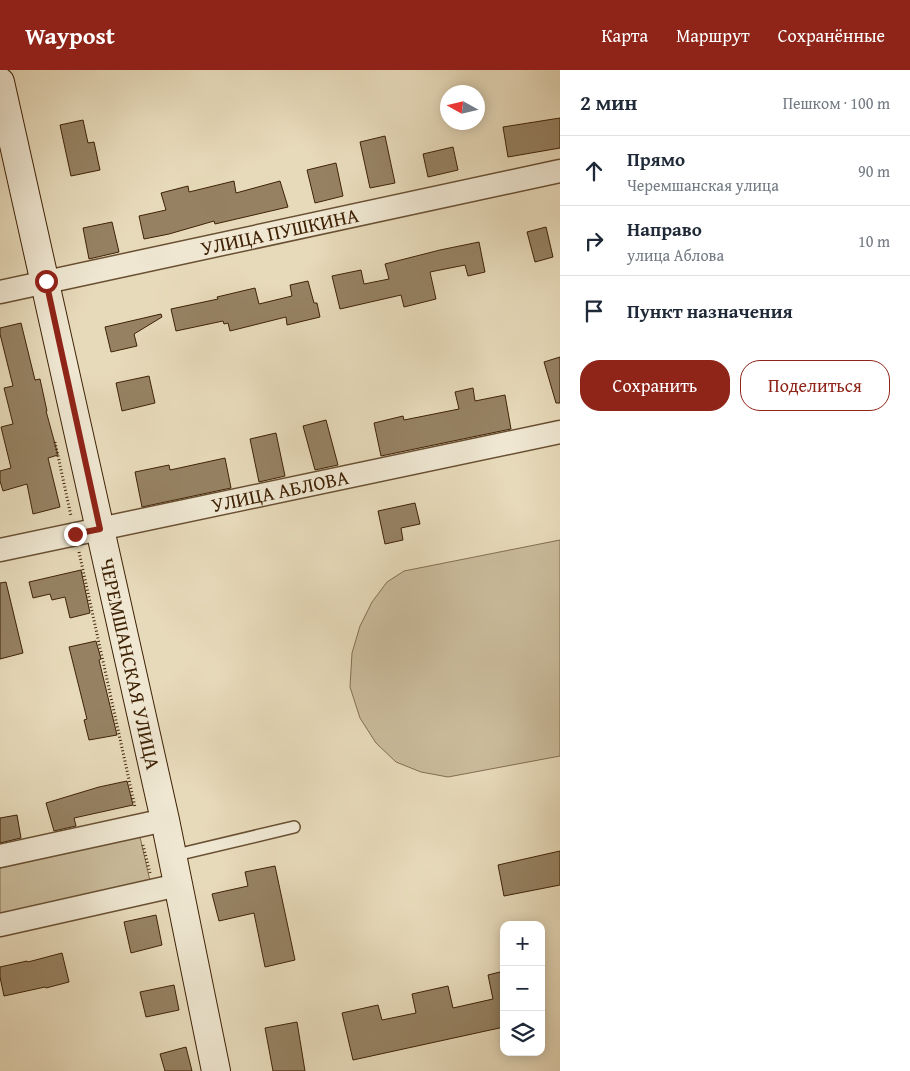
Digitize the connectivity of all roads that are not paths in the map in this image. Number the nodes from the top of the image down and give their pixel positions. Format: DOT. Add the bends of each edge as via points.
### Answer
graph roads {
  1 [pos="0,82"];
  2 [pos="560,171"];
  3 [pos="46,281"];
  4 [pos="0,292"];
  5 [pos="560,432"];
  6 [pos="88,531"];
  7 [pos="0,550"];
  8 [pos="152,822"];
  9 [pos="294,827"];
  10 [pos="0,856"];
  11 [pos="172,856"];
  12 [pos="166,888"];
  13 [pos="0,925"];
  14 [pos="216,1071"];
  1 -- 3 [label="main road, ЧЕРЕМШАНСКАЯ УЛИЦА"];
  2 -- 3 [label="street, УЛИЦА ПУШКИНА"];
  3 -- 4 [label="street, УЛИЦА ПУШКИНА"];
  3 -- 6 [label="main road, ЧЕРЕМШАНСКАЯ УЛИЦА"];
  5 -- 6 [label="street, УЛИЦА АБЛОВА"];
  6 -- 7 [label="street, УЛИЦА АБЛОВА"];
  6 -- 8 [label="main road, ЧЕРЕМШАНСКАЯ УЛИЦА"];
  8 -- 10 [label="street"];
  8 -- 11 [label="main road, ЧЕРЕМШАНСКАЯ УЛИЦА"];
  9 -- 11 [label="lane"];
  11 -- 12 [label="main road, ЧЕРЕМШАНСКАЯ УЛИЦА"];
  12 -- 13 [label="street"];
  12 -- 14 [label="main road, ЧЕРЕМШАНСКАЯ УЛИЦА"];
}
